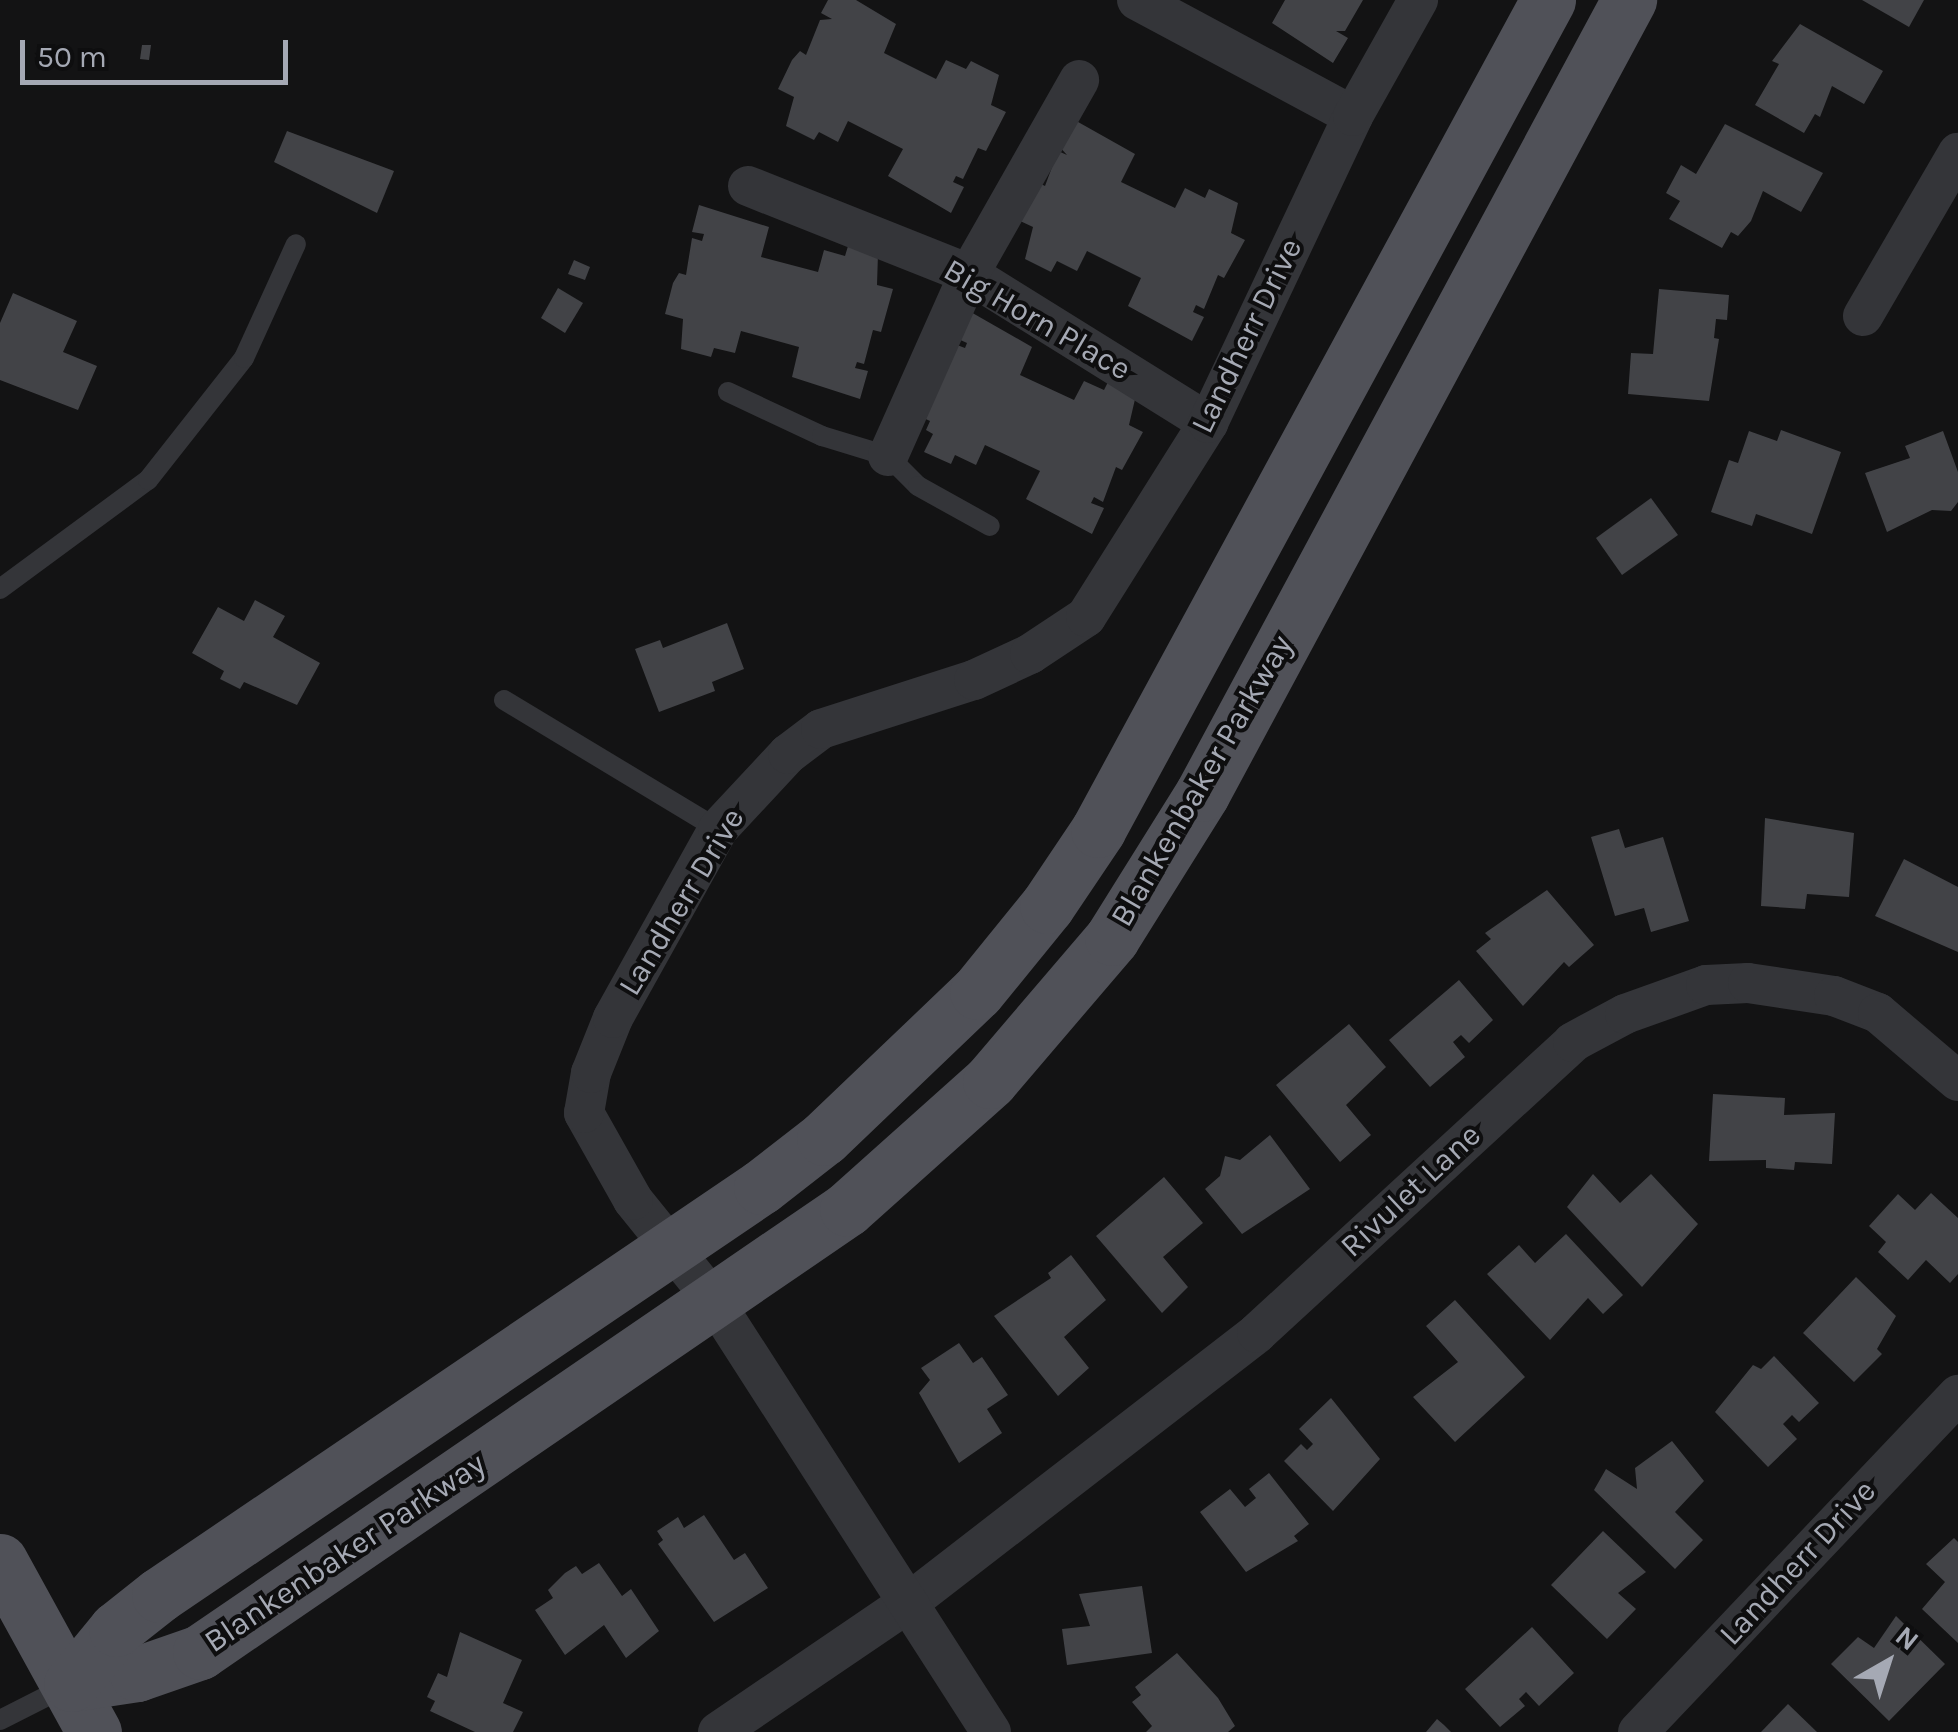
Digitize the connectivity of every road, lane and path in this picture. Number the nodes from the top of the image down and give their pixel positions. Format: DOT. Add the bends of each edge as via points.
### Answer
graph roads {
  1 [pos="1137,0"];
  2 [pos="1418,0"];
  3 [pos="1548,0"];
  4 [pos="1629,0"];
  5 [pos="1079,80"];
  6 [pos="1353,116"];
  7 [pos="1958,152"];
  8 [pos="748,186"];
  9 [pos="296,244"];
  10 [pos="970,274"];
  11 [pos="1863,316"];
  12 [pos="728,392"];
  13 [pos="1208,422"];
  14 [pos="888,456"];
  15 [pos="990,526"];
  16 [pos="0,590"];
  17 [pos="504,700"];
  18 [pos="718,829"];
  19 [pos="1958,1081"];
  20 [pos="666,1246"];
  21 [pos="712,1298"];
  22 [pos="1958,1394"];
  23 [pos="0,1561"];
  24 [pos="912,1600"];
  25 [pos="71,1684"];
  26 [pos="0,1720"];
  27 [pos="94,1732"];
  28 [pos="718,1732"];
  29 [pos="991,1732"];
  30 [pos="1638,1732"];
  1 -- 6 [label="street"];
  2 -- 6 [label="street, Landherr Drive"];
  3 -- 20 [label="main road, Blankenbaker Parkway" via="1149,739 1047,906 976,992 838,1126 761,1187"];
  4 -- 21 [label="main road, Blankenbaker Parkway" via="1202,794 1112,938 990,1081 911,1157 847,1209"];
  5 -- 10 [label="street"];
  6 -- 13 [label="street, Landherr Drive"];
  7 -- 11 [label="street"];
  8 -- 10 [label="street, Big Horn Place"];
  9 -- 16 [label="lane" via="244,358 148,480"];
  10 -- 13 [label="street, Big Horn Place"];
  10 -- 14 [label="street"];
  12 -- 14 [label="lane" via="822,436"];
  13 -- 18 [label="street, Landherr Drive" via="1086,617 974,680 821,729 760,780"];
  14 -- 15 [label="lane" via="918,486"];
  17 -- 18 [label="lane"];
  18 -- 20 [label="street, Landherr Drive" via="613,1018 584,1113"];
  19 -- 24 [label="street, Rivulet Lane" via="1878,1013 1834,996 1748,982 1706,985 1625,1014 1573,1042 1258,1333"];
  20 -- 21 [label="street, Landherr Drive"];
  20 -- 25 [label="main road, Blankenbaker Parkway" via="159,1595 116,1629"];
  21 -- 24 [label="street, Landherr Drive"];
  21 -- 25 [label="main road, Blankenbaker Parkway" via="200,1652 137,1674"];
  22 -- 30 [label="street, Landherr Drive"];
  23 -- 25 [label="main road"];
  24 -- 28 [label="street, Rivulet Lane"];
  24 -- 29 [label="street, Landherr Drive"];
  25 -- 26 [label="lane"];
  25 -- 27 [label="main road"];
}
